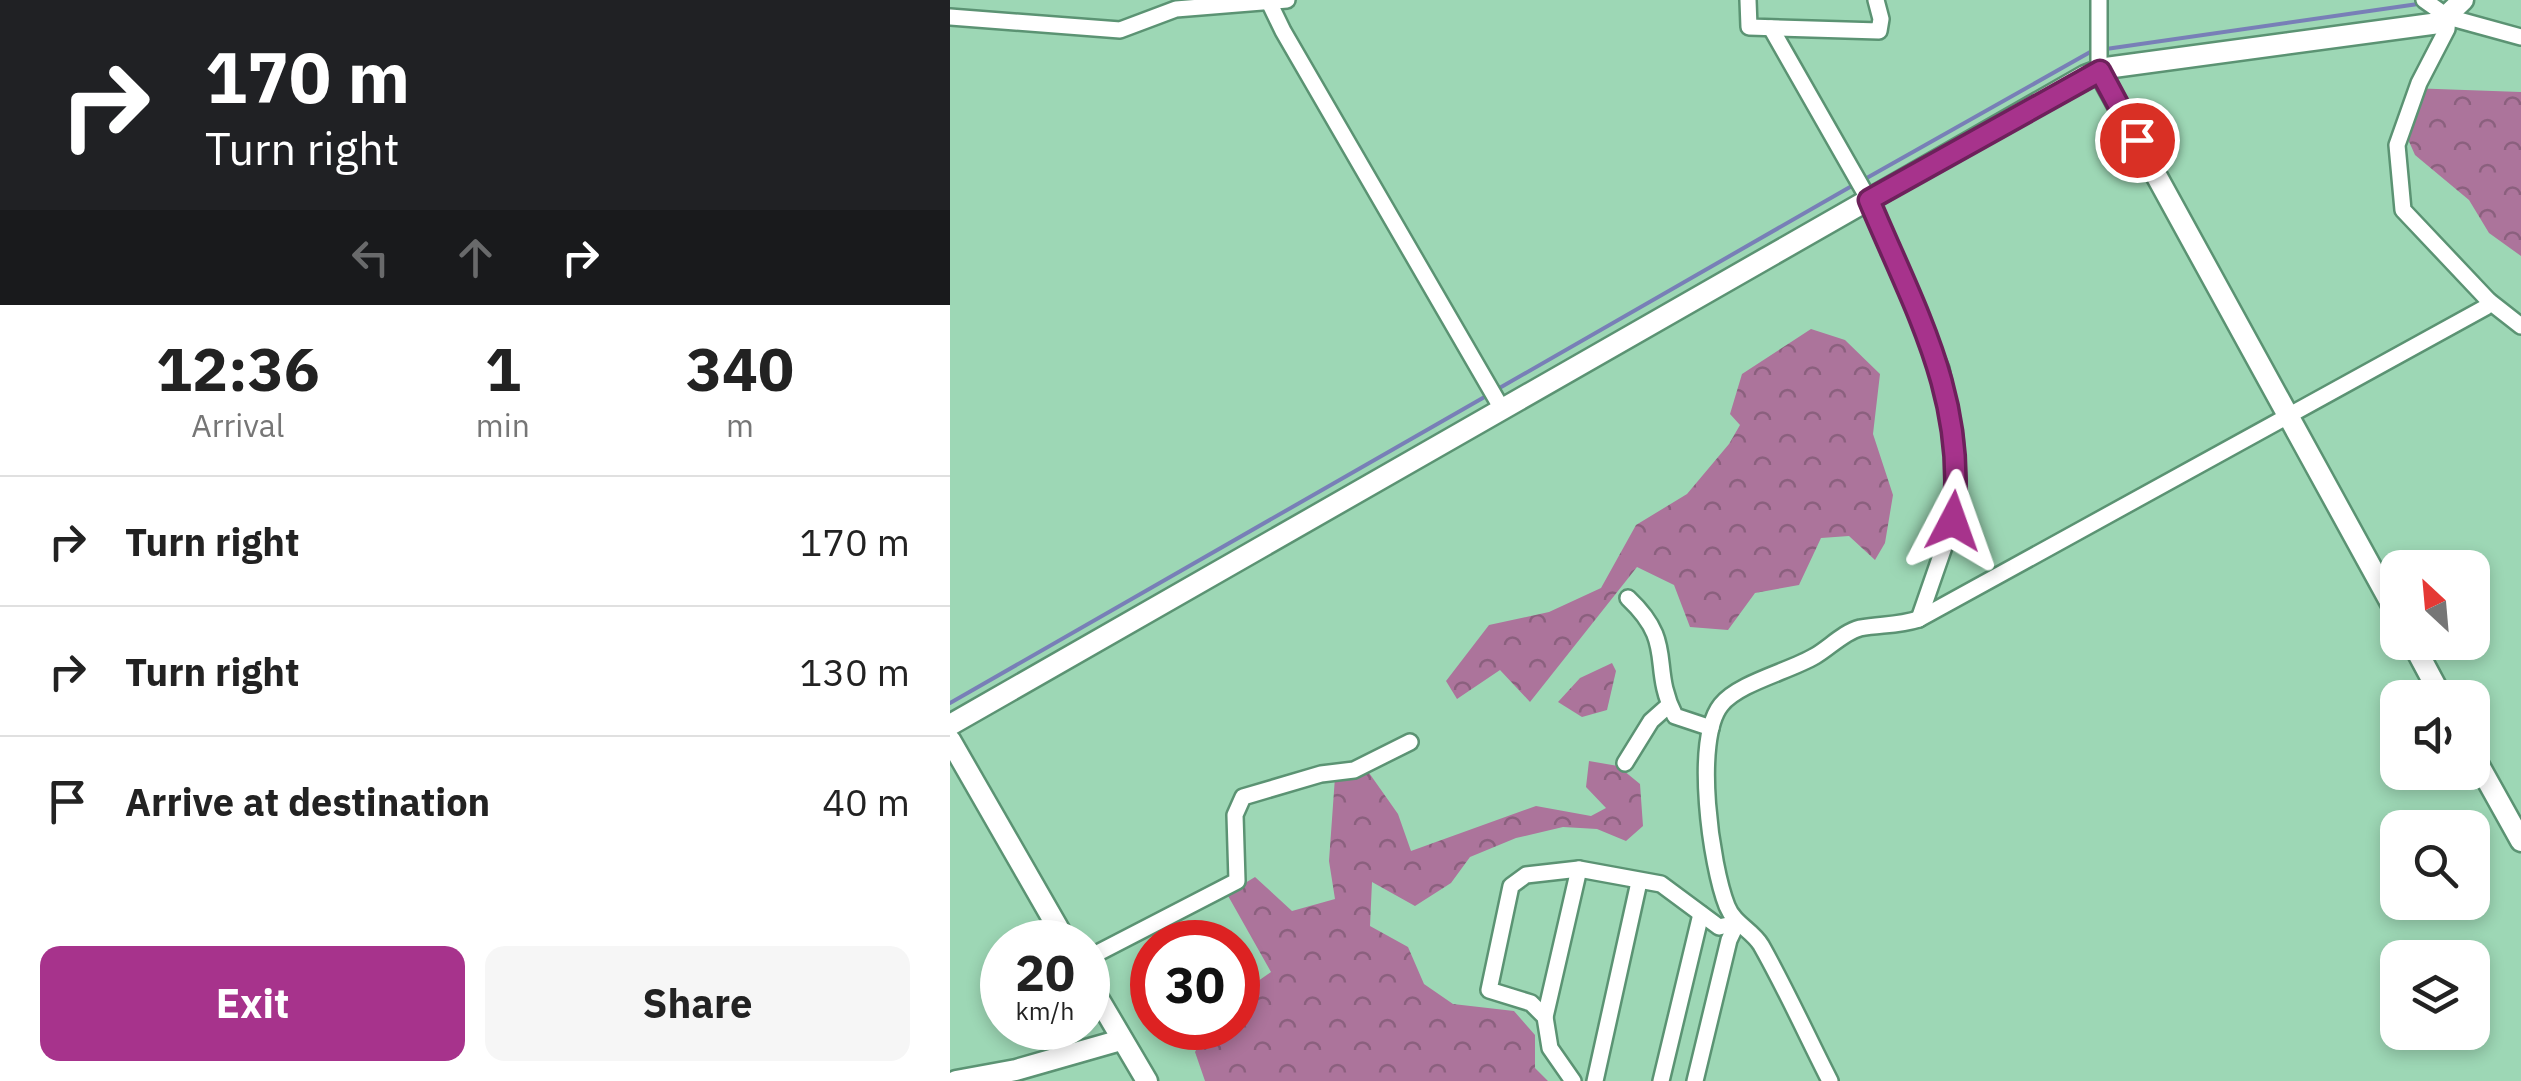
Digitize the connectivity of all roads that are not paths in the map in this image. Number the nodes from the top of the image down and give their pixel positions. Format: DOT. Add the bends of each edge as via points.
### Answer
graph roads {
  1 [pos="1287,0"];
  2 [pos="1748,0"];
  3 [pos="1876,0"];
  4 [pos="2099,0"];
  5 [pos="2424,0"];
  6 [pos="2463,0"];
  7 [pos="1268,1"];
  8 [pos="2448,16"];
  9 [pos="950,17"];
  10 [pos="1771,28"];
  11 [pos="2521,37"];
  12 [pos="2098,67"];
  13 [pos="1869,200"];
  14 [pos="2489,300"];
  15 [pos="2521,326"];
  16 [pos="1502,409"];
  17 [pos="2288,418"];
  18 [pos="2380,584"];
  19 [pos="1628,598"];
  20 [pos="1920,619"];
  21 [pos="1670,705"];
  22 [pos="950,725"];
  23 [pos="1711,728"];
  24 [pos="950,740"];
  25 [pos="1410,742"];
  26 [pos="1626,763"];
  27 [pos="2490,785"];
  28 [pos="2521,841"];
  29 [pos="1579,869"];
  30 [pos="1638,882"];
  31 [pos="1701,914"];
  32 [pos="1053,920"];
  33 [pos="1737,923"];
  34 [pos="1110,946"];
  35 [pos="1545,1017"];
  36 [pos="1110,1020"];
  37 [pos="1121,1040"];
  38 [pos="1143,1080"];
  39 [pos="956,1081"];
  40 [pos="1574,1081"];
  41 [pos="1595,1081"];
  42 [pos="1661,1081"];
  43 [pos="1695,1081"];
  44 [pos="1830,1081"];
  1 -- 7 [label="street"];
  2 -- 10 [label="street" via="1750,27"];
  3 -- 10 [label="street" via="1879,31"];
  4 -- 12 [label="street"];
  5 -- 8 [label="street"];
  6 -- 8 [label="street"];
  7 -- 9 [label="street" via="1176,9 1120,30"];
  7 -- 16 [label="street"];
  8 -- 11 [label="street"];
  8 -- 12 [label="street" via="2439,23"];
  8 -- 14 [label="street" via="2397,145 2403,210"];
  10 -- 13 [label="street"];
  12 -- 13 [label="street"];
  12 -- 17 [label="street"];
  13 -- 16 [label="street"];
  13 -- 20 [label="street" via="1941,368 1954,438 1953,521"];
  14 -- 15 [label="street"];
  14 -- 17 [label="street"];
  16 -- 22 [label="street"];
  17 -- 18 [label="street"];
  17 -- 20 [label="street"];
  19 -- 21 [label="street" via="1660,641 1663,693"];
  20 -- 23 [label="street" via="1857,628 1813,658 1741,690 1721,705"];
  21 -- 23 [label="street" via="1675,716"];
  21 -- 26 [label="street" via="1651,721"];
  23 -- 33 [label="street" via="1706,809 1726,905"];
  24 -- 32 [label="street"];
  25 -- 34 [label="street" via="1354,770 1243,797 1235,814 1237,880"];
  27 -- 28 [label="street"];
  29 -- 30 [label="street"];
  29 -- 35 [label="street"];
  29 -- 35 [label="street" via="1526,875 1511,886 1489,990 1531,1004"];
  30 -- 31 [label="street" via="1661,884"];
  30 -- 41 [label="street"];
  31 -- 33 [label="street" via="1719,927"];
  31 -- 42 [label="street"];
  33 -- 43 [label="street"];
  33 -- 44 [label="street" via="1758,940"];
  35 -- 40 [label="street" via="1550,1048"];
  36 -- 37 [label="street"];
  37 -- 38 [label="street"];
  37 -- 39 [label="street"];
}
